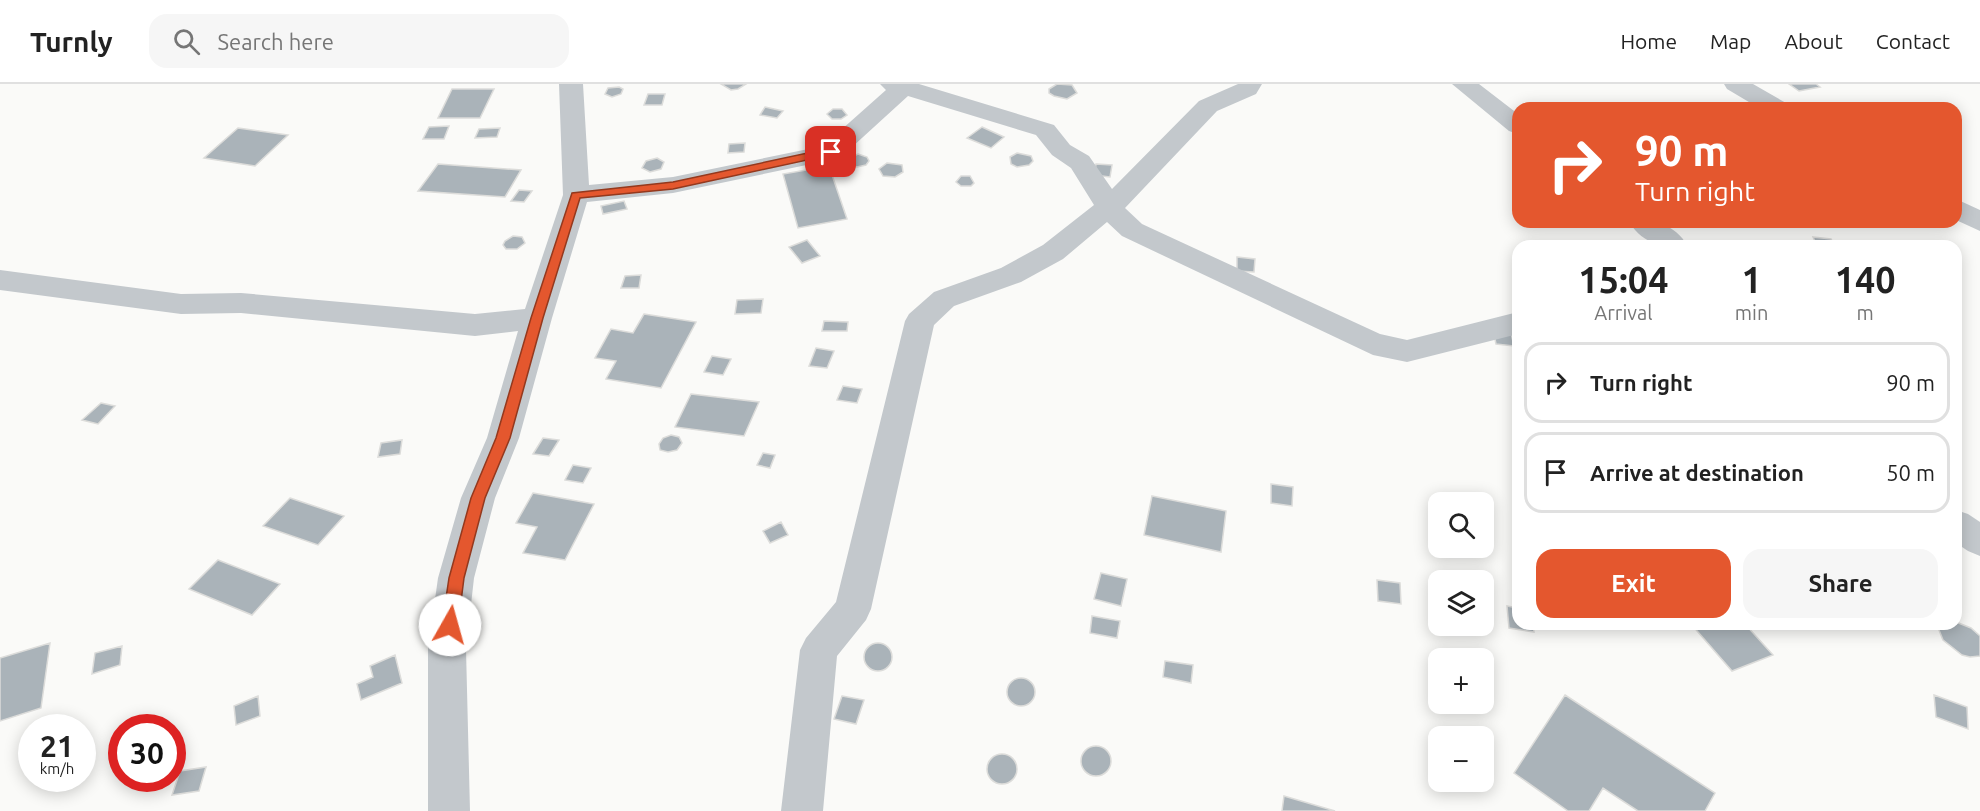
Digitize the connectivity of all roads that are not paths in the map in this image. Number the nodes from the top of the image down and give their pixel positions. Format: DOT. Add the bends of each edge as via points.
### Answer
graph roads {
  1 [pos="571,84"];
  2 [pos="1250,84"];
  3 [pos="1464,84"];
  4 [pos="1736,84"];
  5 [pos="897,86"];
  6 [pos="1767,102"];
  7 [pos="1512,121"];
  8 [pos="576,195"];
  9 [pos="1109,208"];
  10 [pos="1962,212"];
  11 [pos="1980,222"];
  12 [pos="1651,228"];
  13 [pos="1666,240"];
  14 [pos="0,279"];
  15 [pos="537,318"];
  16 [pos="1512,325"];
  17 [pos="1962,528"];
  18 [pos="1980,541"];
  19 [pos="449,811"];
  20 [pos="802,811"];
  1 -- 8 [label="street"];
  2 -- 9 [label="street" via="1247,90 1208,106"];
  3 -- 7 [label="street"];
  4 -- 6 [label="street"];
  5 -- 8 [label="street" via="831,152 673,185"];
  5 -- 9 [label="street" via="1045,130 1061,150 1080,162"];
  8 -- 15 [label="street"];
  9 -- 16 [label="street" via="1132,230 1162,246 1392,350 1422,349"];
  9 -- 20 [label="street" via="1053,252 1011,275 944,299 920,321 853,609 819,650"];
  10 -- 11 [label="street"];
  12 -- 13 [label="street"];
  14 -- 15 [label="street" via="181,304 241,303 475,325"];
  15 -- 19 [label="street" via="503,438 478,498 456,578 447,649"];
  17 -- 18 [label="street"];
}
